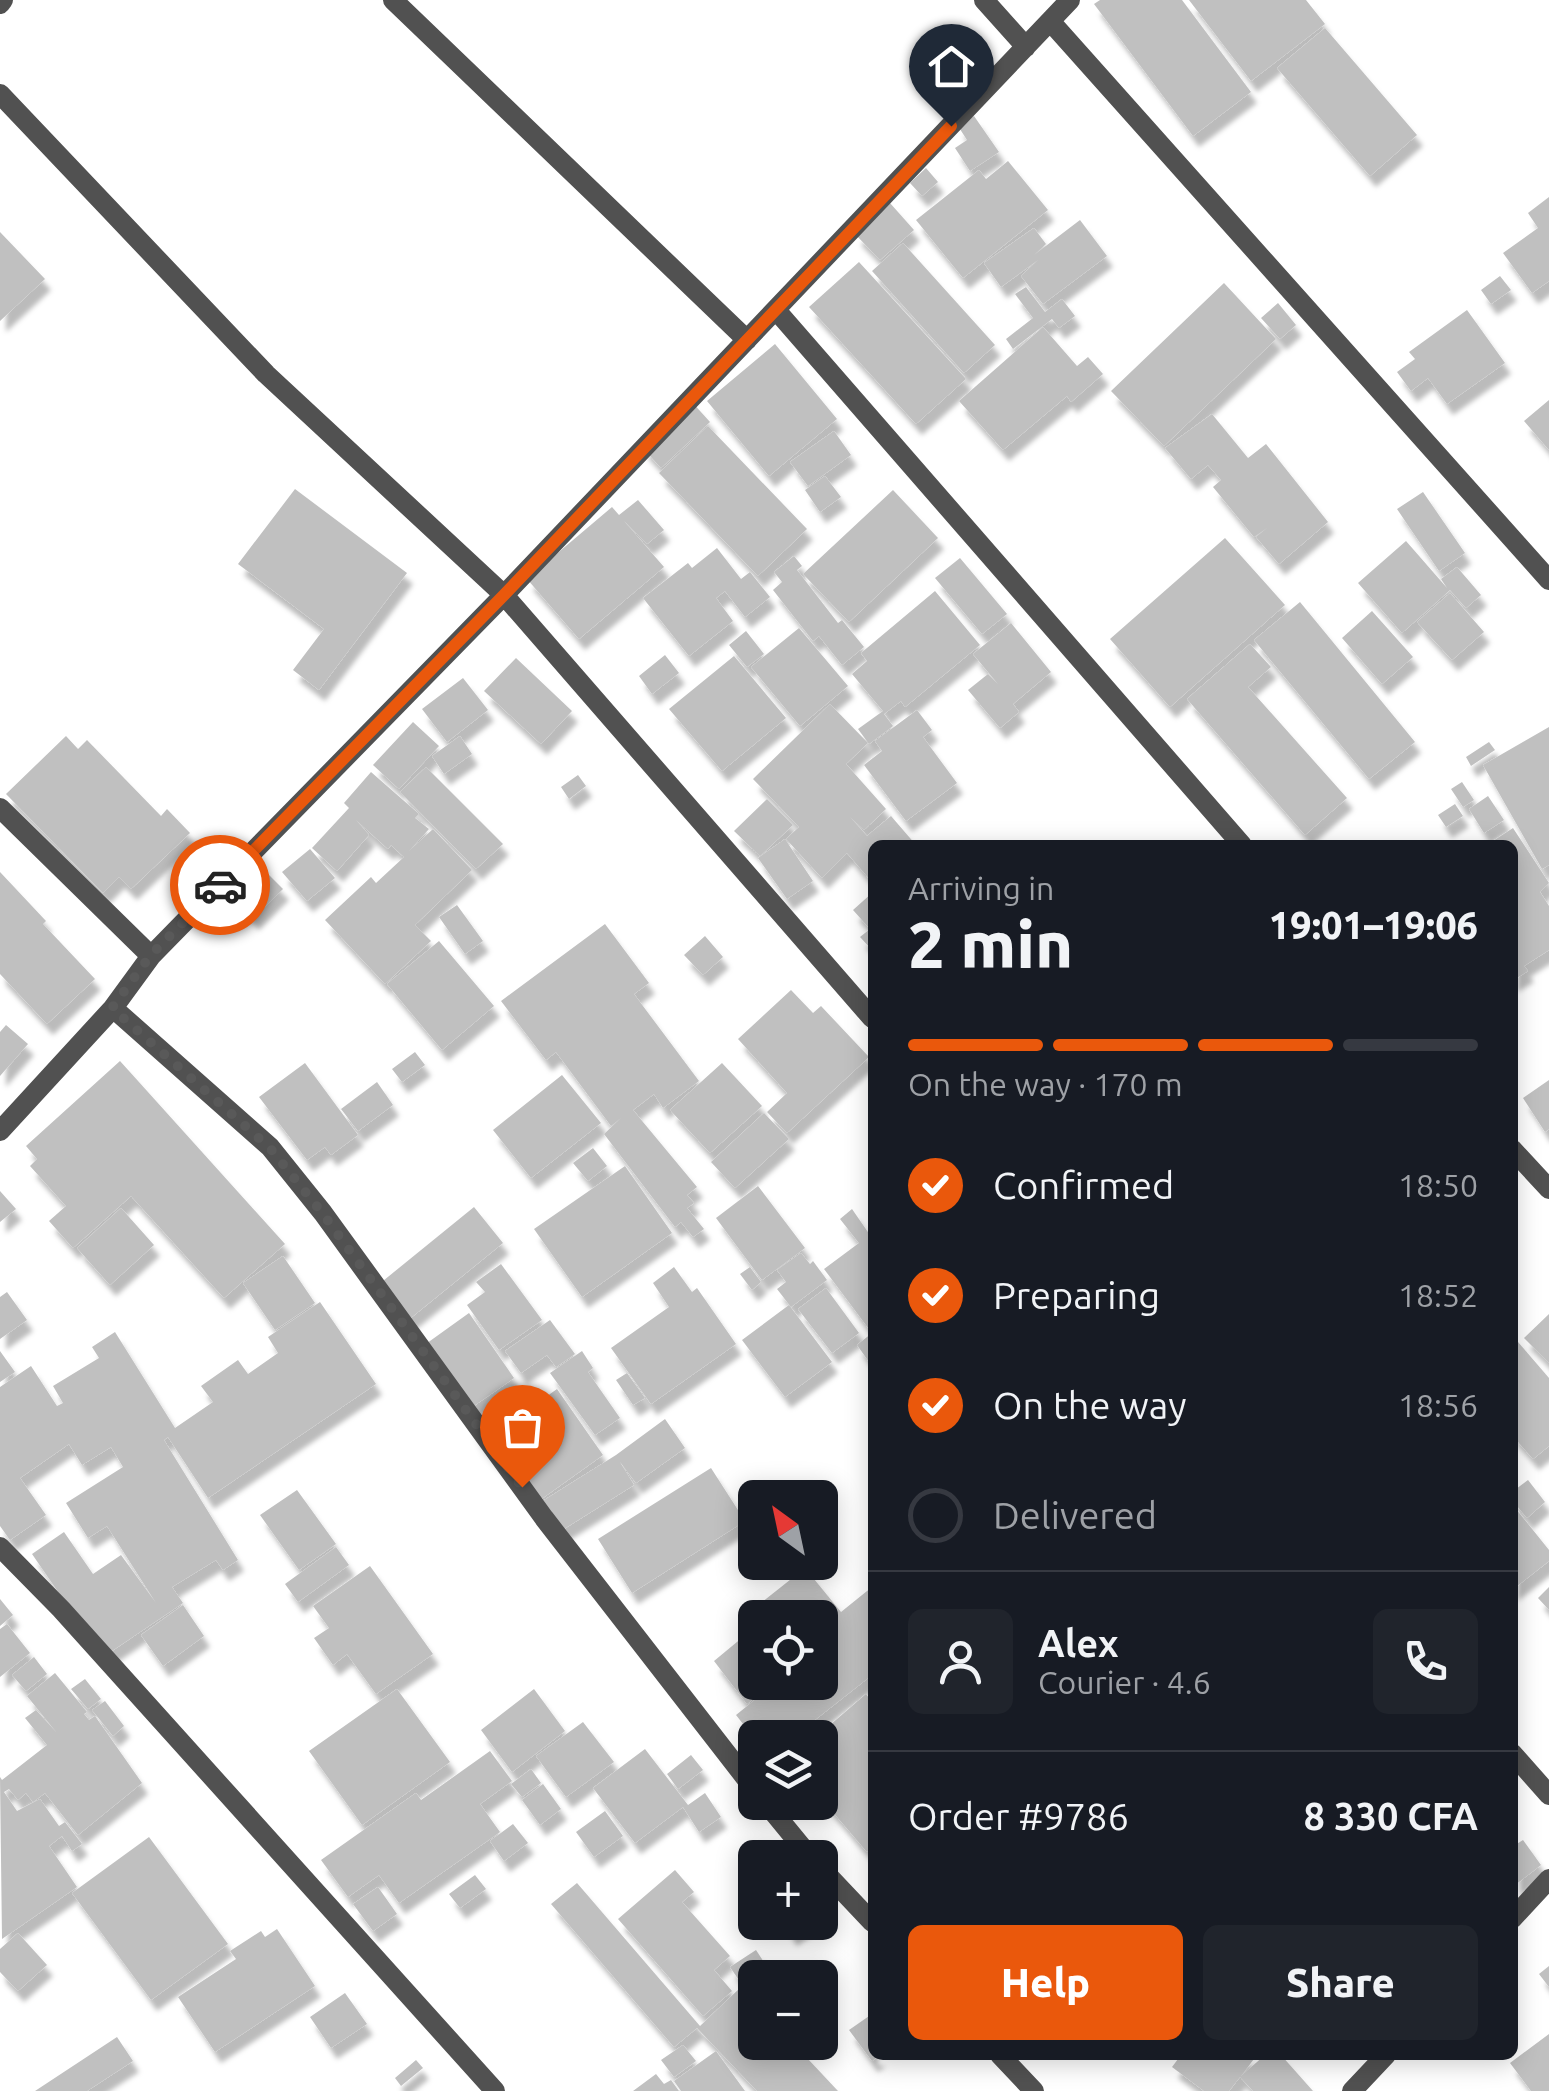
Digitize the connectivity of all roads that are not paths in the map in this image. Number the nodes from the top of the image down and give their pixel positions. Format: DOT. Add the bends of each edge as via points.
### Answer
graph roads {
  1 [pos="393,0"];
  2 [pos="984,0"];
  3 [pos="1070,0"];
  4 [pos="1050,21"];
  5 [pos="1026,47"];
  6 [pos="0,94"];
  7 [pos="776,310"];
  8 [pos="747,340"];
  9 [pos="1549,580"];
  10 [pos="504,595"];
  11 [pos="0,808"];
  12 [pos="1238,840"];
  13 [pos="150,956"];
  14 [pos="112,1008"];
  15 [pos="868,1013"];
  16 [pos="0,1131"];
  17 [pos="1518,1155"];
  18 [pos="1549,1189"];
  19 [pos="0,1546"];
  20 [pos="1518,1761"];
  21 [pos="738,1768"];
  22 [pos="1549,1795"];
  23 [pos="780,1820"];
  24 [pos="796,1840"];
  25 [pos="1549,1880"];
  26 [pos="838,1886"];
  27 [pos="1518,1913"];
  28 [pos="868,1918"];
  29 [pos="1005,2060"];
  30 [pos="1381,2060"];
  31 [pos="496,2091"];
  32 [pos="1034,2091"];
  33 [pos="1352,2091"];
  1 -- 8 [label="street"];
  2 -- 5 [label="street"];
  3 -- 4 [label="street"];
  4 -- 5 [label="street"];
  4 -- 9 [label="street"];
  5 -- 7 [label="street"];
  6 -- 10 [label="street" via="266,374"];
  7 -- 8 [label="street"];
  7 -- 12 [label="street"];
  8 -- 10 [label="street"];
  10 -- 13 [label="street"];
  10 -- 15 [label="street"];
  11 -- 13 [label="street"];
  13 -- 14 [label="street"];
  14 -- 16 [label="street"];
  14 -- 21 [label="street" via="270,1148"];
  17 -- 18 [label="street"];
  19 -- 31 [label="street"];
  20 -- 22 [label="street"];
  23 -- 24 [label="street"];
  25 -- 27 [label="street"];
  26 -- 28 [label="street"];
  29 -- 32 [label="street"];
  30 -- 33 [label="street"];
}
